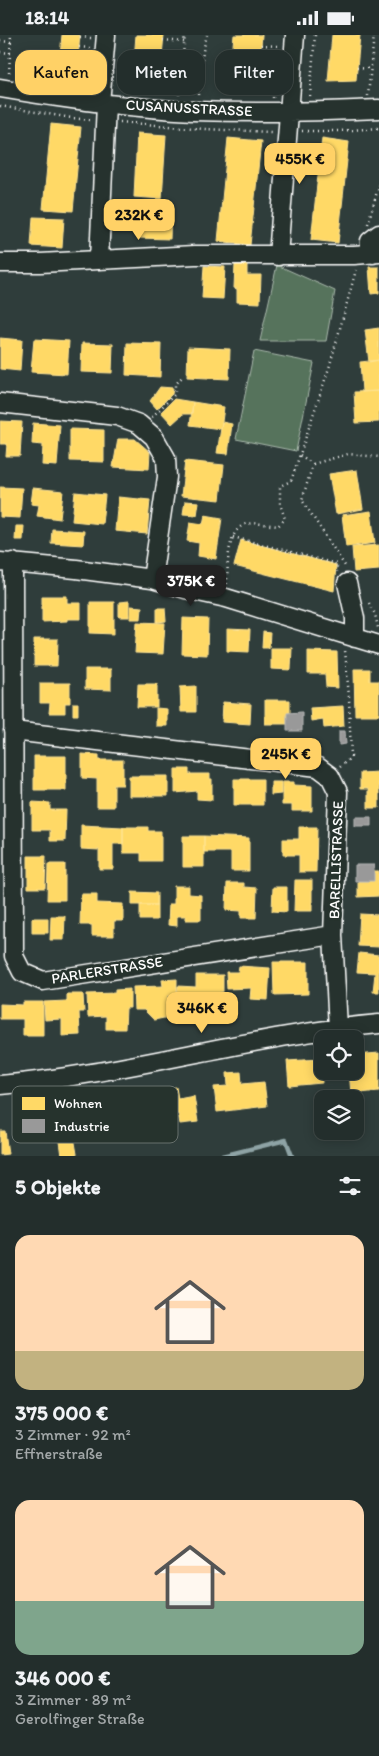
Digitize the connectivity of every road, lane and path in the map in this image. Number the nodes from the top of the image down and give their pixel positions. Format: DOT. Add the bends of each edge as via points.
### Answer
graph roads {
  1 [pos="11,35"];
  2 [pos="106,35"];
  3 [pos="185,35"];
  4 [pos="207,35"];
  5 [pos="296,35"];
  6 [pos="315,35"];
  7 [pos="374,35"];
  8 [pos="163,40"];
  9 [pos="0,41"];
  10 [pos="278,41"];
  11 [pos="11,42"];
  12 [pos="184,42"];
  13 [pos="261,45"];
  14 [pos="183,50"];
  15 [pos="0,52"];
  16 [pos="11,53"];
  17 [pos="357,68"];
  18 [pos="371,69"];
  19 [pos="4,84"];
  20 [pos="179,95"];
  21 [pos="273,95"];
  22 [pos="179,99"];
  23 [pos="199,100"];
  24 [pos="103,103"];
  25 [pos="373,104"];
  26 [pos="265,112"];
  27 [pos="288,112"];
  28 [pos="314,112"];
  29 [pos="379,184"];
  30 [pos="373,232"];
  31 [pos="371,254"];
  32 [pos="278,256"];
  33 [pos="99,260"];
  34 [pos="0,263"];
  35 [pos="183,376"];
  36 [pos="0,403"];
  37 [pos="142,427"];
  38 [pos="299,454"];
  39 [pos="379,457"];
  40 [pos="313,464"];
  41 [pos="233,537"];
  42 [pos="7,562"];
  43 [pos="348,578"];
  44 [pos="152,579"];
  45 [pos="365,597"];
  46 [pos="226,598"];
  47 [pos="349,636"];
  48 [pos="378,645"];
  49 [pos="13,731"];
  50 [pos="330,776"];
  51 [pos="333,935"];
  52 [pos="379,1024"];
  53 [pos="338,1028"];
  54 [pos="0,1085"];
  1 -- 11 [label="path"];
  2 -- 24 [label="street"];
  3 -- 12 [label="path"];
  4 -- 23 [label="path"];
  5 -- 27 [label="street"];
  6 -- 28 [label="path" via="310,101"];
  7 -- 18 [label="path"];
  8 -- 12 [label="path"];
  9 -- 11 [label="path"];
  10 -- 13 [label="path" via="278,47"];
  11 -- 16 [label="path"];
  12 -- 14 [label="path"];
  15 -- 16 [label="path"];
  16 -- 19 [label="path"];
  17 -- 18 [label="path"];
  18 -- 25 [label="path"];
  19 -- 24 [label="street, CUSANUSSTRASSE"];
  20 -- 22 [label="path"];
  21 -- 26 [label="path"];
  24 -- 26 [label="street, CUSANUSSTRASSE" via="192,111"];
  24 -- 33 [label="street"];
  25 -- 28 [label="street, CUSANUSSTRASSE"];
  26 -- 27 [label="street, CUSANUSSTRASSE"];
  27 -- 28 [label="street, CUSANUSSTRASSE"];
  27 -- 32 [label="street"];
  29 -- 30 [label="path"];
  30 -- 31 [label="street"];
  31 -- 32 [label="street"];
  31 -- 38 [label="path"];
  32 -- 33 [label="street" via="195,255"];
  33 -- 34 [label="street"];
  35 -- 37 [label="path" via="175,385 175,394"];
  36 -- 37 [label="street" via="117,416"];
  37 -- 44 [label="street" via="154,437 166,458 167,477"];
  38 -- 40 [label="path"];
  38 -- 41 [label="path" via="291,481 280,486 284,519 278,525 246,523"];
  39 -- 40 [label="path" via="348,454"];
  40 -- 43 [label="path" via="302,500"];
  41 -- 43 [label="path" via="338,564 336,579"];
  41 -- 46 [label="path"];
  42 -- 44 [label="street"];
  42 -- 49 [label="street, PARLERSTRASSE"];
  43 -- 47 [label="street" via="355,618"];
  44 -- 46 [label="street"];
  45 -- 48 [label="path" via="375,614"];
  46 -- 47 [label="street"];
  47 -- 48 [label="street"];
  47 -- 50 [label="path" via="351,757"];
  49 -- 50 [label="street" via="318,767"];
  49 -- 51 [label="street, PARLERSTRASSE" via="14,956 22,972 43,981"];
  50 -- 51 [label="street, BARELLISTRASSE" via="338,792"];
  51 -- 53 [label="street, BARELLISTRASSE"];
  52 -- 53 [label="street"];
  53 -- 54 [label="street" via="78,1076"];
}
